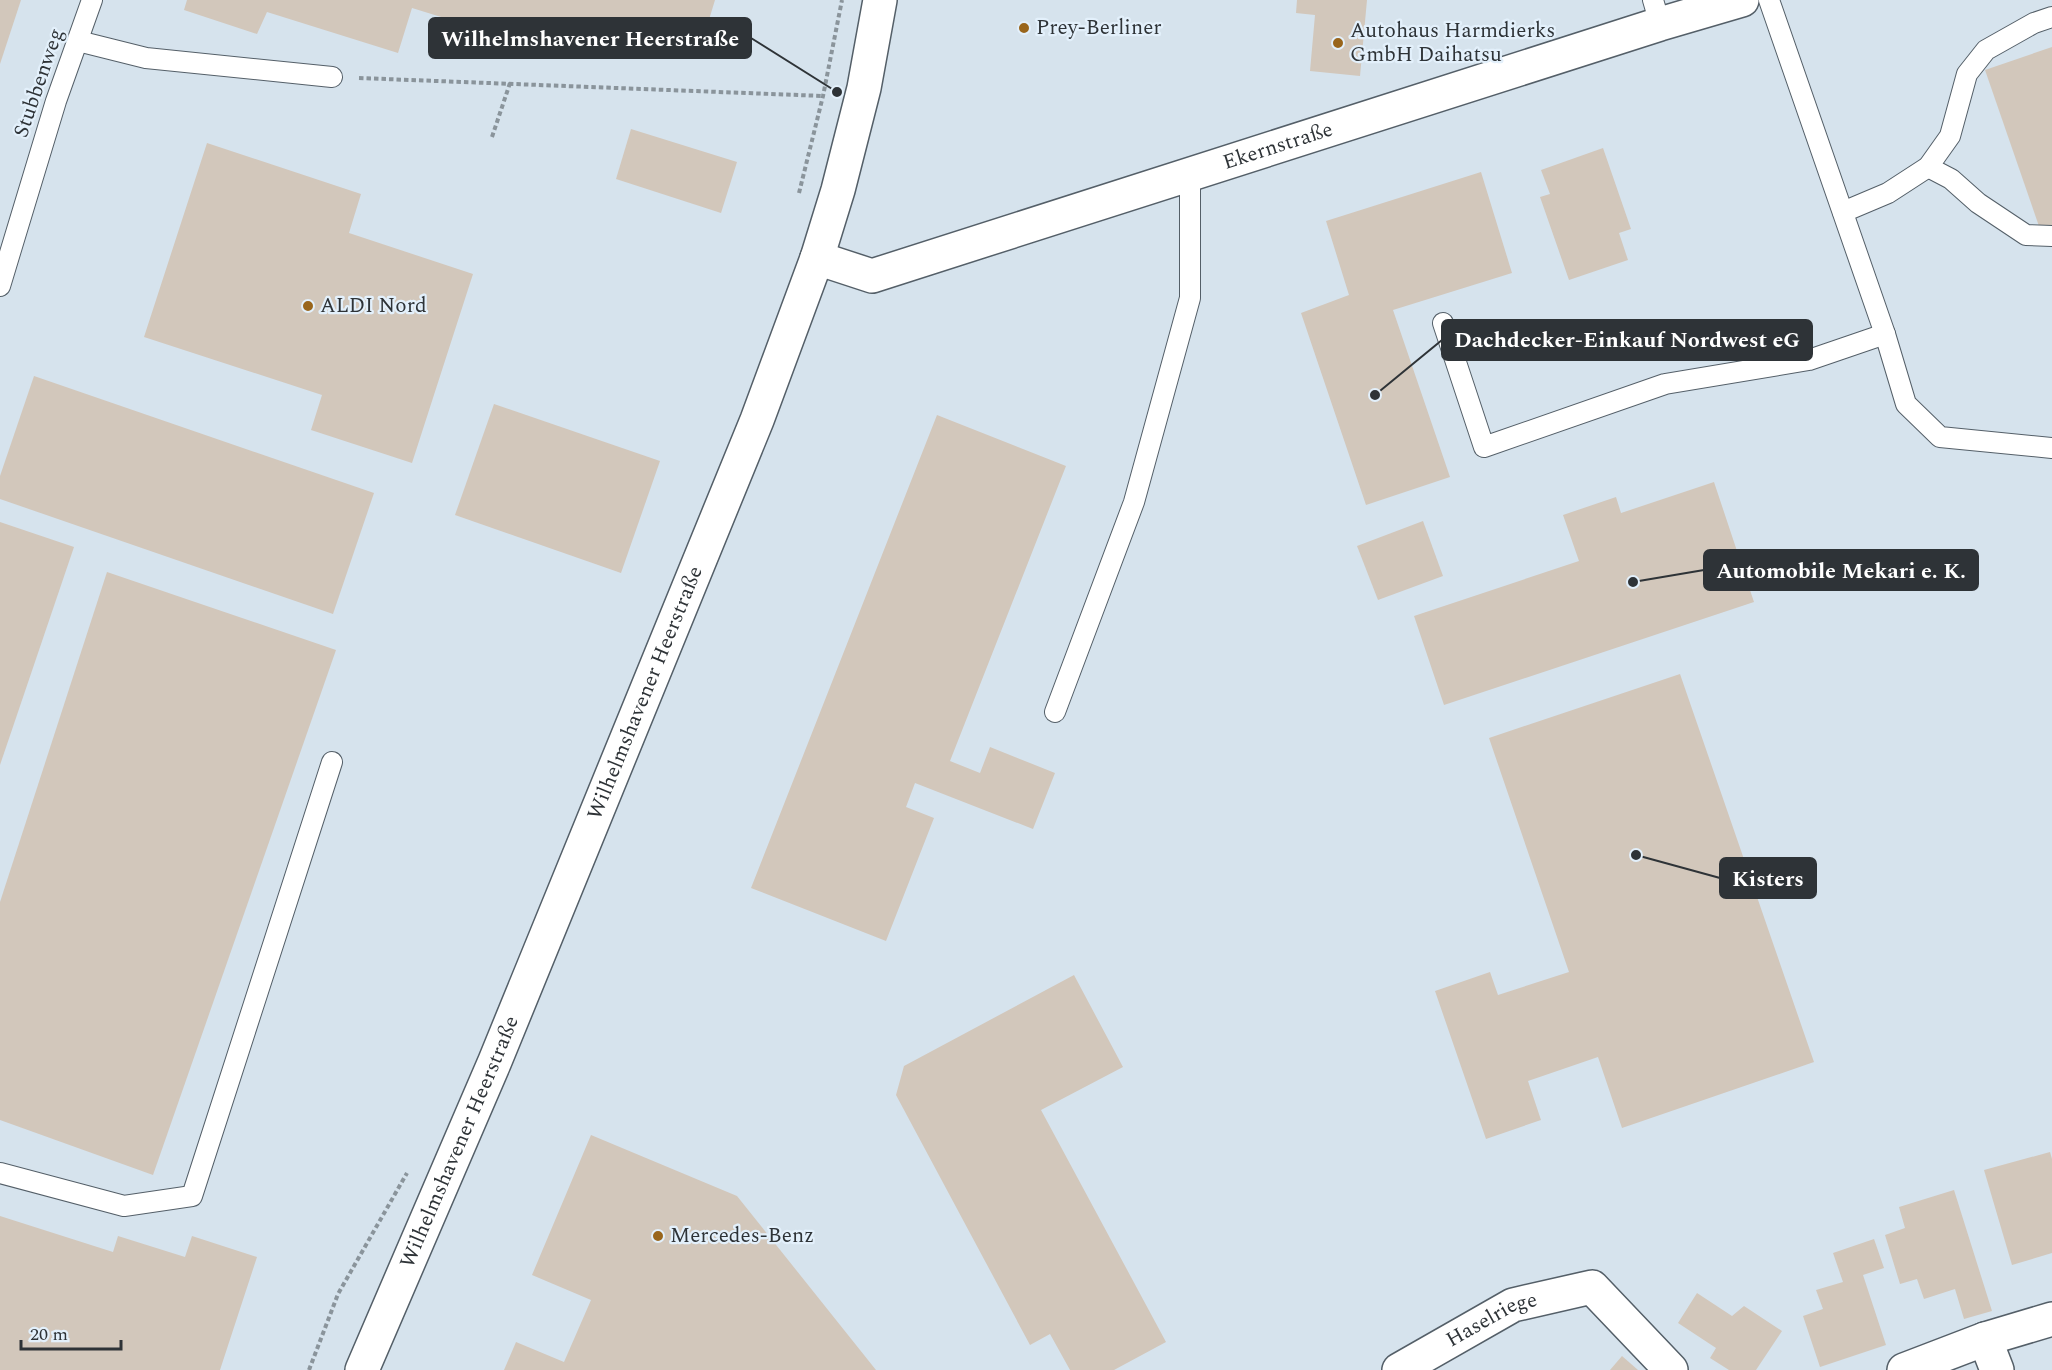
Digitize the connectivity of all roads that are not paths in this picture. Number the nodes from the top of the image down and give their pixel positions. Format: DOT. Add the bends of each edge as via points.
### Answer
graph roads {
  1 [pos="92,0"];
  2 [pos="880,0"];
  3 [pos="1742,0"];
  4 [pos="1769,0"];
  5 [pos="1656,12"];
  6 [pos="2052,17"];
  7 [pos="78,41"];
  8 [pos="332,77"];
  9 [pos="1928,167"];
  10 [pos="1190,175"];
  11 [pos="1843,212"];
  12 [pos="2052,236"];
  13 [pos="817,258"];
  14 [pos="0,286"];
  15 [pos="1443,323"];
  16 [pos="1885,334"];
  17 [pos="2052,448"];
  18 [pos="1055,712"];
  19 [pos="332,762"];
  20 [pos="0,1173"];
  21 [pos="2051,1322"];
  22 [pos="1985,1339"];
  23 [pos="362,1370"];
  24 [pos="1399,1370"];
  25 [pos="1671,1370"];
  26 [pos="1904,1370"];
  27 [pos="1997,1370"];
  1 -- 7 [label="lane, Stubbenweg"];
  2 -- 13 [label="street, Wilhelmshavener Heerstraße" via="864,88"];
  3 -- 5 [label="street, Ekernstraße"];
  4 -- 11 [label="lane"];
  5 -- 10 [label="street, Ekernstraße"];
  6 -- 9 [label="lane" via="1986,50 1967,74 1950,136"];
  7 -- 8 [label="lane" via="146,58"];
  7 -- 14 [label="lane, Stubbenweg"];
  9 -- 11 [label="lane" via="1888,194"];
  9 -- 12 [label="lane" via="1951,179 1978,203 2026,235"];
  10 -- 13 [label="street, Ekernstraße" via="872,276"];
  10 -- 18 [label="lane" via="1190,298 1134,502"];
  11 -- 16 [label="lane"];
  13 -- 23 [label="street, Wilhelmshavener Heerstraße" via="757,420 495,1061"];
  15 -- 16 [label="lane" via="1484,447 1665,384 1809,360"];
  16 -- 17 [label="lane" via="1906,404 1940,437"];
  19 -- 20 [label="lane" via="192,1196 124,1206"];
  21 -- 22 [label="street"];
  22 -- 26 [label="street"];
  22 -- 27 [label="street"];
  24 -- 25 [label="street, Haselriege" via="1513,1305 1592,1287"];
}
